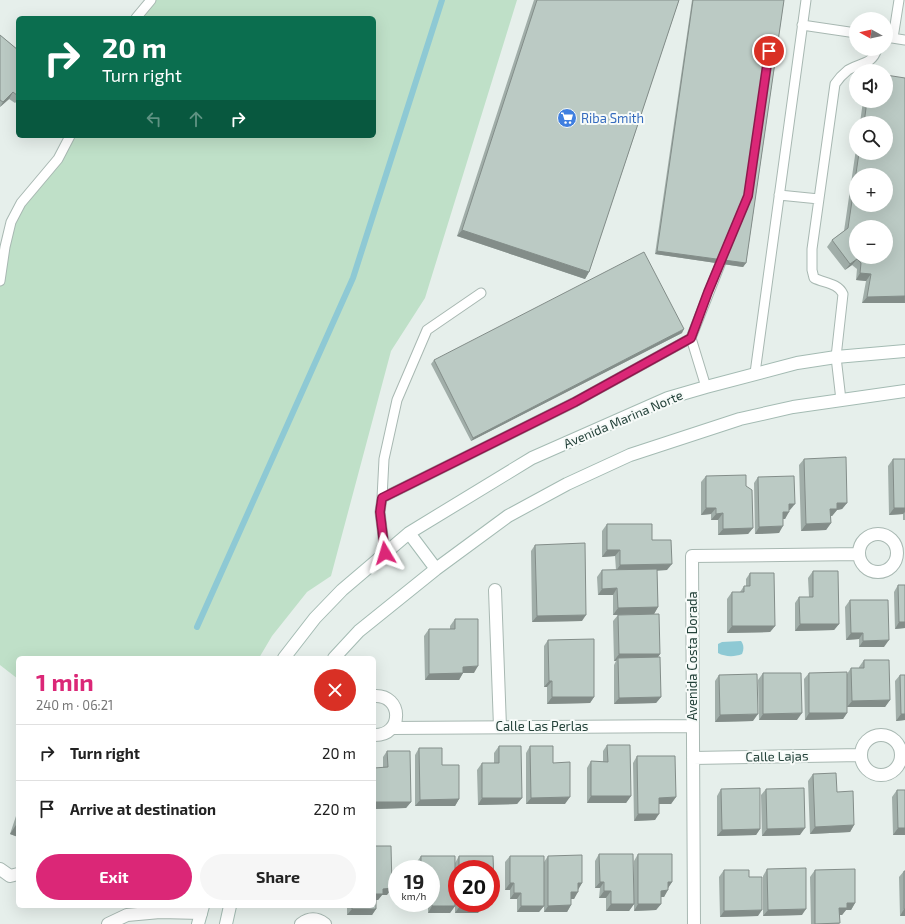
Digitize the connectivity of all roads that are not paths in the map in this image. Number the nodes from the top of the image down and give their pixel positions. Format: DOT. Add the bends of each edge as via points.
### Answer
graph roads {
  1 [pos="151,0"];
  2 [pos="806,0"];
  3 [pos="899,0"];
  4 [pos="138,16"];
  5 [pos="802,25"];
  6 [pos="893,25"];
  7 [pos="849,32"];
  8 [pos="893,38"];
  9 [pos="905,40"];
  10 [pos="874,56"];
  11 [pos="69,138"];
  12 [pos="779,195"];
  13 [pos="819,199"];
  14 [pos="728,244"];
  15 [pos="0,281"];
  16 [pos="481,293"];
  17 [pos="691,338"];
  18 [pos="905,351"];
  19 [pos="836,357"];
  20 [pos="755,373"];
  21 [pos="706,387"];
  22 [pos="905,391"];
  23 [pos="841,400"];
  24 [pos="382,498"];
  25 [pos="409,533"];
  26 [pos="385,553"];
  27 [pos="859,554"];
  28 [pos="436,569"];
  29 [pos="495,590"];
  30 [pos="286,656"];
  31 [pos="336,656"];
  32 [pos="376,696"];
  33 [pos="693,726"];
  34 [pos="500,727"];
  35 [pos="392,728"];
  36 [pos="376,735"];
  37 [pos="861,755"];
  38 [pos="693,758"];
  39 [pos="0,869"];
  40 [pos="16,874"];
  41 [pos="230,908"];
  42 [pos="201,914"];
  43 [pos="108,924"];
  44 [pos="226,924"];
  45 [pos="301,924"];
  46 [pos="325,924"];
  47 [pos="694,924"];
  1 -- 4 [label="lane"];
  2 -- 5 [label="lane"];
  3 -- 6 [label="lane"];
  5 -- 7 [label="lane"];
  5 -- 12 [label="lane"];
  8 -- 9 [label="lane"];
  10 -- 13 [label="lane" via="870,61 849,70 835,84"];
  11 -- 15 [label="lane" via="58,160 21,203 11,222"];
  12 -- 13 [label="lane"];
  12 -- 20 [label="lane"];
  13 -- 19 [label="lane" via="812,249 812,270 814,278 833,285 843,294"];
  14 -- 17 [label="lane"];
  16 -- 24 [label="lane" via="427,330 397,400 384,459"];
  17 -- 21 [label="lane"];
  17 -- 24 [label="lane" via="575,402"];
  18 -- 19 [label="main road, Avenida Marina Norte"];
  19 -- 20 [label="main road, Avenida Marina Norte"];
  19 -- 23 [label="lane"];
  20 -- 21 [label="main road, Avenida Marina Norte"];
  21 -- 25 [label="main road, Avenida Marina Norte" via="668,398 532,458"];
  22 -- 23 [label="main road"];
  23 -- 28 [label="main road" via="740,419 630,455 567,484 508,516"];
  24 -- 26 [label="lane" via="380,512"];
  25 -- 26 [label="main road, Avenida Marina Norte"];
  25 -- 28 [label="main road"];
  26 -- 30 [label="main road, Avenida Marina Norte" via="342,590 315,618"];
  27 -- 33 [label="main road, Avenida Costa Dorada" via="692,556"];
  28 -- 31 [label="main road" via="359,631"];
  29 -- 34 [label="main road"];
  32 -- 35 [label="main road" via="393,704 396,717"];
  33 -- 34 [label="main road, Calle Las Perlas"];
  33 -- 38 [label="main road, Avenida Costa Dorada"];
  34 -- 35 [label="main road, Calle Las Perlas"];
  35 -- 36 [label="main road, Calle Las Perlas" via="387,733"];
  37 -- 38 [label="main road, Calle Lajas"];
  38 -- 47 [label="main road, Avenida Costa Dorada"];
  39 -- 40 [label="main road" via="10,876"];
  41 -- 44 [label="main road"];
  42 -- 43 [label="main road" via="160,912 127,915"];
  45 -- 46 [label="main road" via="309,919 316,919"];
}
